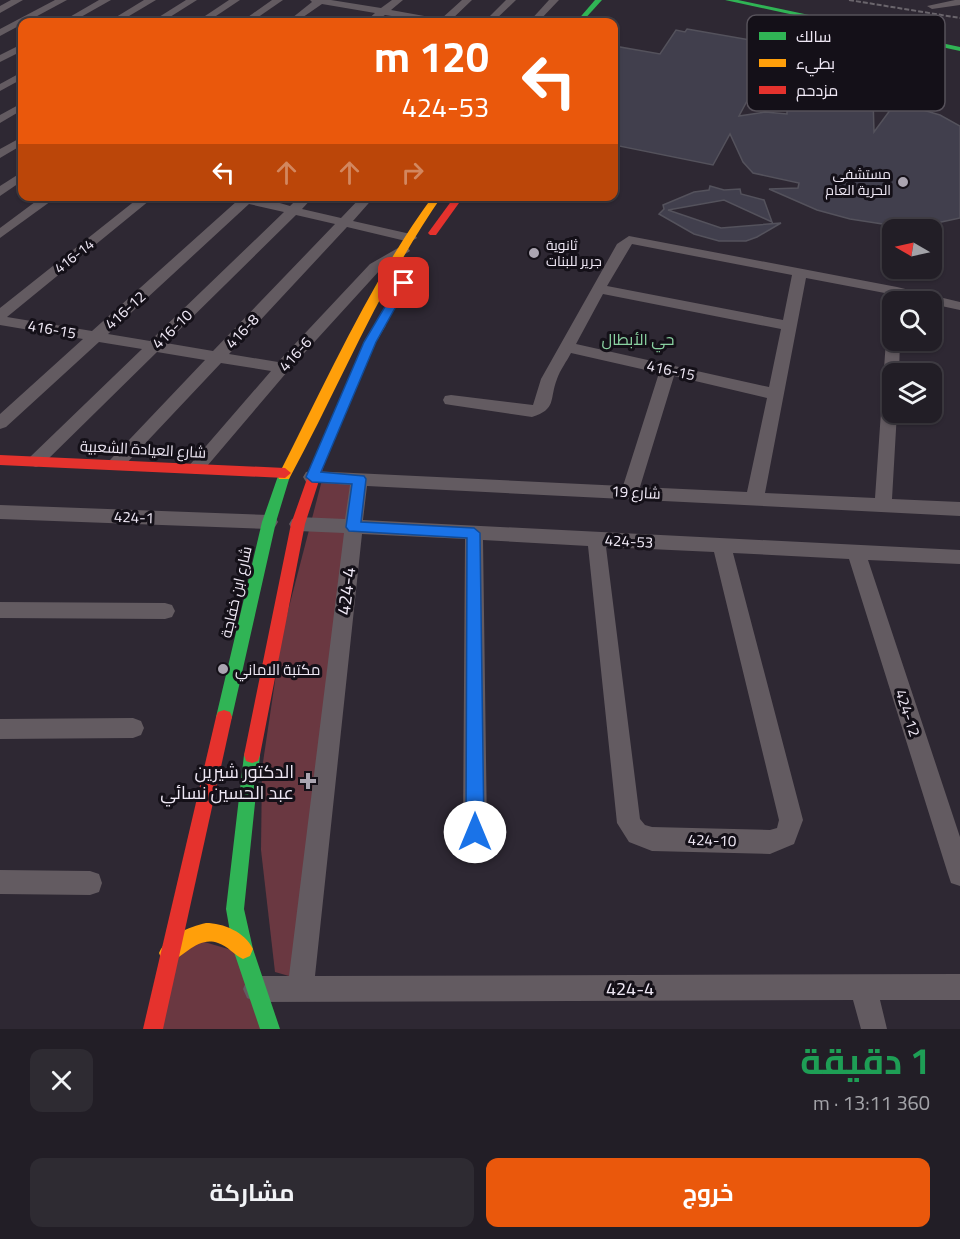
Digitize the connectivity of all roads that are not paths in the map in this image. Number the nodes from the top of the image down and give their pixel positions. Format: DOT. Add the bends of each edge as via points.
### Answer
graph roads {
  1 [pos="18,0"];
  2 [pos="62,0"];
  3 [pos="106,0"];
  4 [pos="151,0"];
  5 [pos="192,0"];
  6 [pos="236,0"];
  7 [pos="278,0"];
  8 [pos="319,0"];
  9 [pos="398,0"];
  10 [pos="467,0"];
  11 [pos="511,0"];
  12 [pos="554,0"];
  13 [pos="599,0"];
  14 [pos="728,0"];
  15 [pos="770,0"];
  16 [pos="960,2"];
  17 [pos="932,6"];
  18 [pos="0,10"];
  19 [pos="383,12"];
  20 [pos="799,15"];
  21 [pos="843,15"];
  22 [pos="26,18"];
  23 [pos="73,18"];
  24 [pos="119,18"];
  25 [pos="163,18"];
  26 [pos="207,18"];
  27 [pos="251,18"];
  28 [pos="296,18"];
  29 [pos="375,18"];
  30 [pos="420,18"];
  31 [pos="448,18"];
  32 [pos="492,18"];
  33 [pos="536,18"];
  34 [pos="583,18"];
  35 [pos="18,22"];
  36 [pos="2,30"];
  37 [pos="18,32"];
  38 [pos="945,36"];
  39 [pos="960,39"];
  40 [pos="945,46"];
  41 [pos="18,49"];
  42 [pos="960,49"];
  43 [pos="0,59"];
  44 [pos="18,77"];
  45 [pos="0,88"];
  46 [pos="18,109"];
  47 [pos="0,120"];
  48 [pos="0,138"];
  49 [pos="18,141"];
  50 [pos="18,144"];
  51 [pos="0,154"];
  52 [pos="18,179"];
  53 [pos="0,192"];
  54 [pos="45,201"];
  55 [pos="143,201"];
  56 [pos="241,201"];
  57 [pos="255,201"];
  58 [pos="303,201"];
  59 [pos="364,201"];
  60 [pos="435,201"];
  61 [pos="457,201"];
  62 [pos="293,211"];
  63 [pos="343,224"];
  64 [pos="0,234"];
  65 [pos="406,244"];
  66 [pos="800,272"];
  67 [pos="599,289"];
  68 [pos="882,292"];
  69 [pos="942,303"];
  70 [pos="960,306"];
  71 [pos="0,315"];
  72 [pos="385,315"];
  73 [pos="0,320"];
  74 [pos="789,326"];
  75 [pos="95,336"];
  76 [pos="154,346"];
  77 [pos="567,347"];
  78 [pos="892,351"];
  79 [pos="217,357"];
  80 [pos="282,368"];
  81 [pos="668,370"];
  82 [pos="775,394"];
  83 [pos="451,400"];
  84 [pos="0,423"];
  85 [pos="0,459"];
  86 [pos="36,461"];
  87 [pos="116,464"];
  88 [pos="196,468"];
  89 [pos="285,473"];
  90 [pos="312,477"];
  91 [pos="359,479"];
  92 [pos="630,492"];
  93 [pos="755,498"];
  94 [pos="883,504"];
  95 [pos="960,508"];
  96 [pos="0,513"];
  97 [pos="269,522"];
  98 [pos="298,524"];
  99 [pos="353,527"];
  100 [pos="474,533"];
  101 [pos="596,539"];
  102 [pos="722,545"];
  103 [pos="856,552"];
  104 [pos="960,557"];
  105 [pos="0,610"];
  106 [pos="165,611"];
  107 [pos="133,728"];
  108 [pos="0,729"];
  109 [pos="475,832"];
  110 [pos="960,874"];
  111 [pos="0,882"];
  112 [pos="90,883"];
  113 [pos="179,908"];
  114 [pos="215,915"];
  115 [pos="243,949"];
  116 [pos="169,953"];
  117 [pos="863,987"];
  118 [pos="960,987"];
  119 [pos="256,989"];
  120 [pos="300,989"];
  121 [pos="153,1029"];
  122 [pos="270,1029"];
  123 [pos="874,1029"];
  1 -- 18 [label="street"];
  2 -- 22 [label="street"];
  3 -- 23 [label="street"];
  4 -- 24 [label="street"];
  5 -- 25 [label="street"];
  6 -- 26 [label="street"];
  7 -- 27 [label="street"];
  8 -- 19 [label="street"];
  8 -- 28 [label="street"];
  9 -- 19 [label="street"];
  10 -- 31 [label="street"];
  11 -- 32 [label="street"];
  12 -- 33 [label="street"];
  13 -- 34 [label="street"];
  14 -- 20 [label="street"];
  15 -- 21 [label="street"];
  16 -- 17 [label="street"];
  19 -- 29 [label="street"];
  19 -- 30 [label="street"];
  35 -- 36 [label="street"];
  36 -- 37 [label="street"];
  38 -- 39 [label="street"];
  40 -- 42 [label="street"];
  41 -- 43 [label="street"];
  44 -- 45 [label="street"];
  46 -- 47 [label="street"];
  48 -- 49 [label="street"];
  50 -- 51 [label="street"];
  52 -- 53 [label="street"];
  54 -- 64 [label="street"];
  55 -- 71 [label="street, 416-14"];
  56 -- 75 [label="street, 416-12"];
  57 -- 62 [label="street"];
  58 -- 62 [label="street, 416-10"];
  59 -- 63 [label="street, 416-8"];
  60 -- 65 [label="street, شارع ابن خفاجة"];
  61 -- 65 [label="street" via="423,250"];
  62 -- 63 [label="street"];
  62 -- 76 [label="street, 416-10"];
  63 -- 65 [label="street"];
  63 -- 79 [label="street, 416-8"];
  65 -- 80 [label="street, 416-6" via="375,267"];
  65 -- 89 [label="street, شارع ابن خفاجة"];
  66 -- 67 [label="street" via="629,240"];
  66 -- 68 [label="street"];
  66 -- 74 [label="street"];
  67 -- 74 [label="street"];
  67 -- 77 [label="street"];
  69 -- 70 [label="street"];
  72 -- 90 [label="street"];
  73 -- 75 [label="street, 416-15"];
  74 -- 82 [label="street"];
  75 -- 76 [label="street, 416-15"];
  75 -- 84 [label="street, 416-12"];
  76 -- 79 [label="street, 416-15"];
  76 -- 86 [label="street, 416-10"];
  77 -- 81 [label="street, 416-15"];
  77 -- 83 [label="street" via="549,380 539,410"];
  78 -- 94 [label="street"];
  79 -- 80 [label="street, 416-15"];
  79 -- 87 [label="street, 416-8"];
  80 -- 88 [label="street, 416-6"];
  81 -- 82 [label="street, 416-15"];
  81 -- 92 [label="street"];
  82 -- 93 [label="street"];
  85 -- 86 [label="street, شارع العيادة الشعبية"];
  86 -- 87 [label="street, شارع العيادة الشعبية"];
  87 -- 88 [label="street, شارع العيادة الشعبية"];
  88 -- 89 [label="street, شارع العيادة الشعبية"];
  89 -- 97 [label="street, شارع ابن خفاجة"];
  90 -- 91 [label="street, شارع 19"];
  90 -- 98 [label="street"];
  91 -- 92 [label="street, شارع 19"];
  91 -- 99 [label="street, 424-4"];
  92 -- 93 [label="street, شارع 19"];
  93 -- 94 [label="street, شارع 19"];
  94 -- 95 [label="street, شارع 19"];
  96 -- 97 [label="street, 424-1"];
  97 -- 113 [label="street, شارع ابن خفاجة"];
  98 -- 99 [label="street, 424-53"];
  98 -- 114 [label="street" via="252,757"];
  99 -- 100 [label="street, 424-53"];
  99 -- 120 [label="street, 424-4"];
  100 -- 101 [label="street, 424-53"];
  100 -- 109 [label="street"];
  101 -- 102 [label="street, 424-53"];
  101 -- 102 [label="street, 424-10" via="629,823 637,834 651,839 770,842 786,836 791,820"];
  102 -- 103 [label="street, 424-53"];
  103 -- 104 [label="street, 424-53"];
  103 -- 110 [label="street, 424-12"];
  105 -- 106 [label="street"];
  107 -- 108 [label="street"];
  111 -- 112 [label="street"];
  113 -- 114 [label="street"];
  113 -- 116 [label="street, شارع ابن خفاجة"];
  114 -- 115 [label="street"];
  115 -- 116 [label="street" via="235,940 214,931 190,936"];
  115 -- 119 [label="street"];
  116 -- 121 [label="street, شارع ابن خفاجة"];
  117 -- 118 [label="street, 424-4"];
  117 -- 120 [label="street, 424-4"];
  117 -- 123 [label="street"];
  119 -- 120 [label="street, 424-4"];
  119 -- 122 [label="street"];
}
